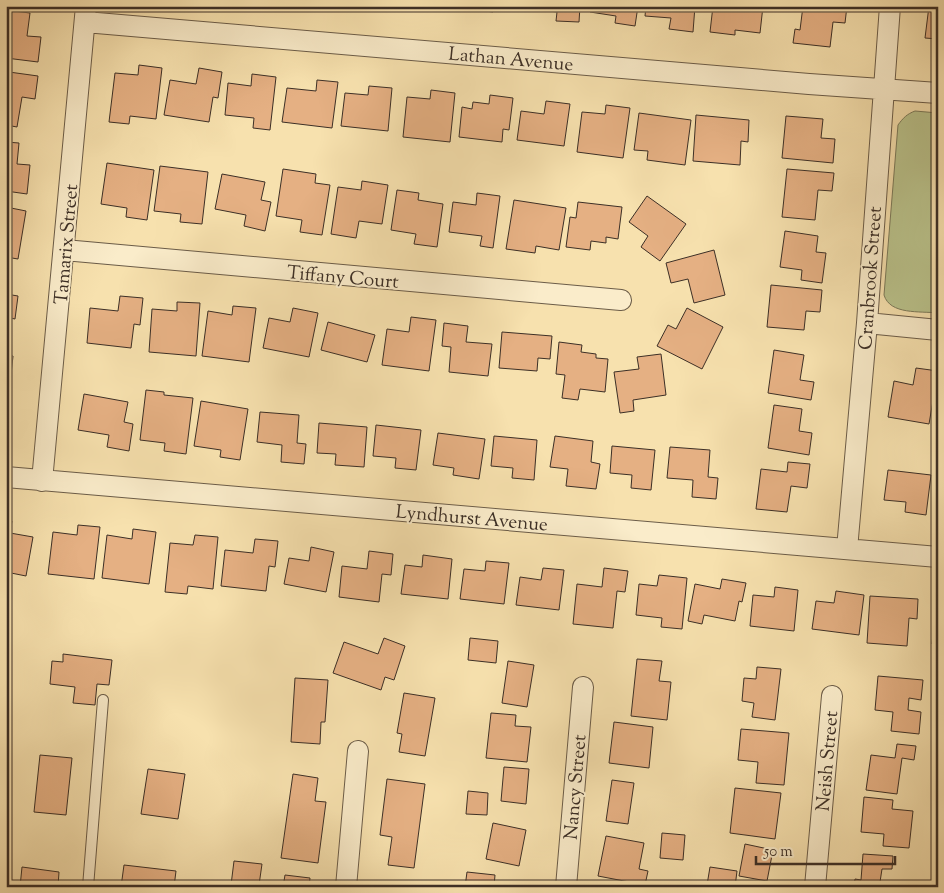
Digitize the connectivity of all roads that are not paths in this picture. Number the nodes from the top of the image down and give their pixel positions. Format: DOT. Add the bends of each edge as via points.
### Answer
graph roads {
  1 [pos="890,6"];
  2 [pos="85,14"];
  3 [pos="883,88"];
  4 [pos="938,93"];
  5 [pos="64,250"];
  6 [pos="621,300"];
  7 [pos="866,323"];
  8 [pos="938,330"];
  9 [pos="6,477"];
  10 [pos="42,481"];
  11 [pos="847,549"];
  12 [pos="938,558"];
  13 [pos="583,687"];
  14 [pos="832,696"];
  15 [pos="103,700"];
  16 [pos="358,751"];
  17 [pos="88,887"];
  18 [pos="346,887"];
  19 [pos="566,887"];
  20 [pos="815,887"];
  1 -- 3 [label="street, Cranbrook Street"];
  2 -- 3 [label="street, Lathan Avenue" via="810,84"];
  2 -- 5 [label="street, Tamarix Street"];
  3 -- 4 [label="street, Lathan Avenue"];
  3 -- 7 [label="street, Cranbrook Street"];
  5 -- 6 [label="street, Tiffany Court"];
  5 -- 10 [label="street, Tamarix Street"];
  7 -- 8 [label="street"];
  7 -- 11 [label="street, Cranbrook Street"];
  9 -- 10 [label="street, Lyndhurst Avenue"];
  10 -- 11 [label="street, Lyndhurst Avenue"];
  11 -- 12 [label="street, Lyndhurst Avenue"];
  13 -- 19 [label="street, Nancy Street"];
  14 -- 20 [label="street, Neish Street"];
  15 -- 17 [label="lane"];
  16 -- 18 [label="street"];
}
